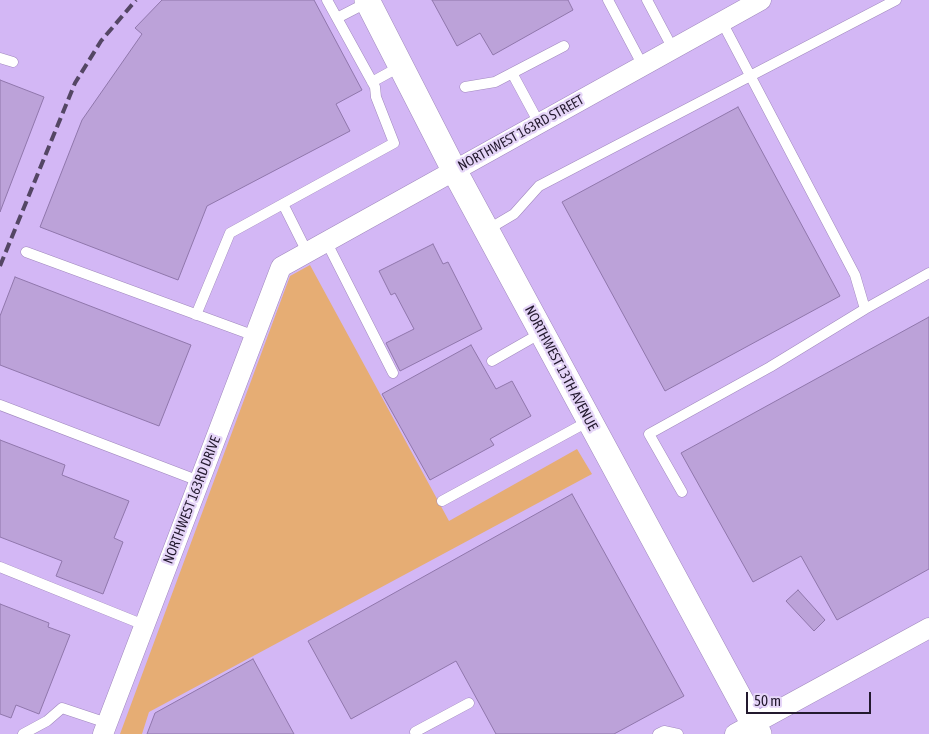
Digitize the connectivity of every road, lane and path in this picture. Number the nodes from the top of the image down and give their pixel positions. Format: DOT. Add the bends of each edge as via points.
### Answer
graph roads {
  1 [pos="327,0"];
  2 [pos="608,0"];
  3 [pos="647,0"];
  4 [pos="761,0"];
  5 [pos="896,0"];
  6 [pos="367,1"];
  7 [pos="337,18"];
  8 [pos="722,22"];
  9 [pos="564,46"];
  10 [pos="674,49"];
  11 [pos="0,58"];
  12 [pos="13,62"];
  13 [pos="401,66"];
  14 [pos="643,66"];
  15 [pos="512,73"];
  16 [pos="750,76"];
  17 [pos="372,82"];
  18 [pos="465,87"];
  19 [pos="539,123"];
  20 [pos="454,170"];
  21 [pos="283,204"];
  22 [pos="487,230"];
  23 [pos="326,241"];
  24 [pos="26,252"];
  25 [pos="307,252"];
  26 [pos="281,266"];
  27 [pos="929,273"];
  28 [pos="865,309"];
  29 [pos="196,314"];
  30 [pos="542,333"];
  31 [pos="255,336"];
  32 [pos="492,360"];
  33 [pos="393,372"];
  34 [pos="0,405"];
  35 [pos="590,421"];
  36 [pos="199,481"];
  37 [pos="682,492"];
  38 [pos="442,501"];
  39 [pos="0,568"];
  40 [pos="144,625"];
  41 [pos="929,628"];
  42 [pos="469,703"];
  43 [pos="105,728"];
  44 [pos="749,731"];
  45 [pos="23,734"];
  46 [pos="416,734"];
  47 [pos="658,734"];
  48 [pos="678,734"];
  1 -- 7 [label="lane"];
  2 -- 14 [label="lane"];
  3 -- 10 [label="lane"];
  4 -- 8 [label="street, NORTHWEST 163RD STREET"];
  5 -- 16 [label="lane"];
  6 -- 7 [label="lane"];
  6 -- 13 [label="street, NORTHWEST 13TH AVENUE"];
  7 -- 17 [label="lane"];
  8 -- 10 [label="street, NORTHWEST 163RD STREET"];
  8 -- 16 [label="lane"];
  9 -- 15 [label="lane"];
  10 -- 14 [label="street, NORTHWEST 163RD STREET"];
  11 -- 12 [label="lane"];
  13 -- 17 [label="lane"];
  13 -- 20 [label="street, NORTHWEST 13TH AVENUE"];
  14 -- 19 [label="street, NORTHWEST 163RD STREET"];
  15 -- 18 [label="lane" via="495,82"];
  15 -- 19 [label="lane"];
  16 -- 22 [label="lane" via="539,186 514,214"];
  16 -- 28 [label="lane" via="855,275"];
  17 -- 21 [label="lane" via="394,143"];
  19 -- 20 [label="street, NORTHWEST 163RD STREET"];
  20 -- 22 [label="street, NORTHWEST 13TH AVENUE"];
  20 -- 23 [label="street, NORTHWEST 163RD STREET"];
  21 -- 25 [label="lane"];
  21 -- 29 [label="lane" via="230,233"];
  22 -- 30 [label="street, NORTHWEST 13TH AVENUE"];
  23 -- 25 [label="street, NORTHWEST 163RD STREET"];
  23 -- 33 [label="lane"];
  24 -- 29 [label="lane"];
  25 -- 26 [label="street, NORTHWEST 163RD STREET"];
  26 -- 31 [label="street, NORTHWEST 163RD DRIVE"];
  27 -- 28 [label="lane"];
  28 -- 37 [label="lane" via="770,367 649,434"];
  29 -- 31 [label="lane"];
  30 -- 32 [label="lane"];
  30 -- 35 [label="street, NORTHWEST 13TH AVENUE"];
  31 -- 36 [label="street, NORTHWEST 163RD DRIVE"];
  34 -- 36 [label="lane"];
  35 -- 38 [label="lane"];
  35 -- 44 [label="street, NORTHWEST 13TH AVENUE"];
  36 -- 40 [label="street, NORTHWEST 163RD DRIVE"];
  39 -- 40 [label="lane"];
  40 -- 43 [label="street, NORTHWEST 163RD DRIVE"];
  41 -- 44 [label="street"];
  42 -- 46 [label="lane"];
  43 -- 45 [label="lane" via="62,708"];
  47 -- 48 [label="lane" via="664,731"];
}
